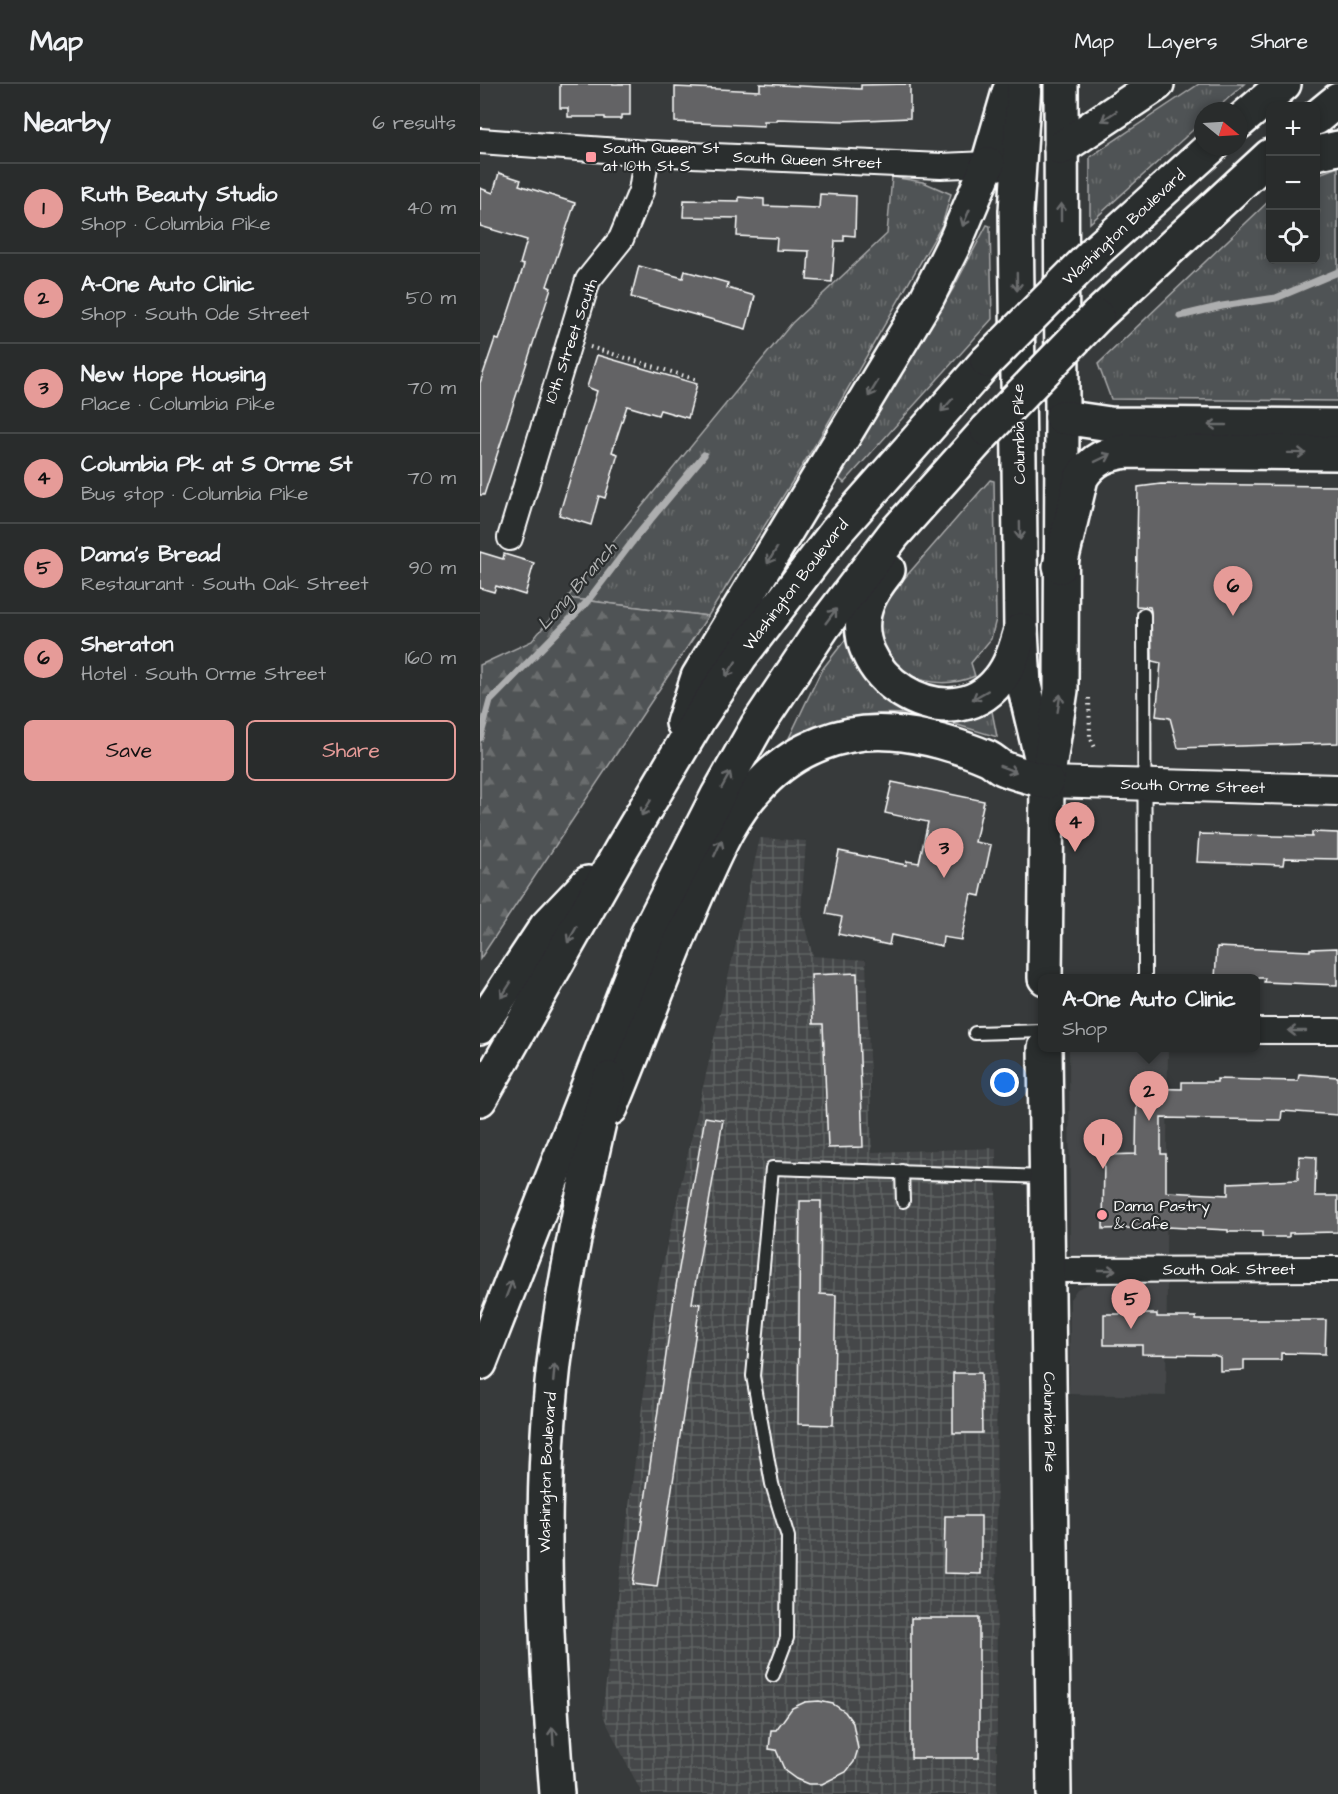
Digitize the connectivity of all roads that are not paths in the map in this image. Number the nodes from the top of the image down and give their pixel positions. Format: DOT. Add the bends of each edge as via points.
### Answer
graph roads {
  1 [pos="1011,84"];
  2 [pos="1024,84"];
  3 [pos="1061,84"];
  4 [pos="1157,84"];
  5 [pos="1284,84"];
  6 [pos="1338,100"];
  7 [pos="1248,114"];
  8 [pos="1320,115"];
  9 [pos="480,141"];
  10 [pos="1061,148"];
  11 [pos="1338,148"];
  12 [pos="1320,152"];
  13 [pos="647,153"];
  14 [pos="1201,156"];
  15 [pos="1266,160"];
  16 [pos="1003,162"];
  17 [pos="1266,183"];
  18 [pos="1097,316"];
  19 [pos="1062,417"];
  20 [pos="1338,426"];
  21 [pos="987,430"];
  22 [pos="1338,453"];
  23 [pos="510,538"];
  24 [pos="1060,566"];
  25 [pos="1143,615"];
  26 [pos="1021,630"];
  27 [pos="669,768"];
  28 [pos="1047,782"];
  29 [pos="1146,783"];
  30 [pos="1338,790"];
  31 [pos="700,832"];
  32 [pos="622,848"];
  33 [pos="1045,974"];
  34 [pos="1145,974"];
  35 [pos="480,1027"];
  36 [pos="1038,1031"];
  37 [pos="1260,1031"];
  38 [pos="1338,1031"];
  39 [pos="975,1033"];
  40 [pos="1046,1052"];
  41 [pos="480,1099"];
  42 [pos="592,1154"];
  43 [pos="902,1171"];
  44 [pos="1047,1177"];
  45 [pos="903,1201"];
  46 [pos="1338,1269"];
  47 [pos="1049,1270"];
  48 [pos="480,1364"];
  49 [pos="773,1675"];
  50 [pos="557,1794"];
  51 [pos="1054,1794"];
  1 -- 16 [label="main road"];
  2 -- 16 [label="main road, Columbia Pike"];
  3 -- 10 [label="main road, Columbia Pike"];
  4 -- 10 [label="main road, South Queen Street, one-way"];
  5 -- 7 [label="main road"];
  6 -- 8 [label="main road"];
  9 -- 13 [label="street, South Queen Street"];
  10 -- 16 [label="main road, South Queen Street"];
  19 -- 10 [label="main road, Columbia Pike, one-way"];
  11 -- 12 [label="main road"];
  13 -- 16 [label="street, South Queen Street" via="941,166"];
  13 -- 23 [label="street, 10th Street South" via="641,190 621,239 588,280"];
  14 -- 27 [label="main road, Washington Boulevard, one-way, bridge" via="1096,251 987,361 886,473 740,657"];
  15 -- 18 [label="main road"];
  16 -- 26 [label="main road, Columbia Pike, one-way" via="1016,211"];
  16 -- 27 [label="main road, one-way" via="927,298 698,677"];
  17 -- 18 [label="main road" via="1183,257"];
  18 -- 21 [label="main road, bridge"];
  20 -- 19 [label="main road, one-way" via="1116,425"];
  19 -- 24 [label="main road, Columbia Pike"];
  26 -- 21 [label="main road, one-way" via="1015,652 998,682 970,700 948,705 915,699 887,680 873,660 865,635 865,611 873,591"];
  31 -- 21 [label="main road, one-way" via="748,741 823,627 894,534"];
  24 -- 22 [label="main road, one-way" via="1081,478 1089,466 1110,454"];
  28 -- 24 [label="main road, Columbia Pike, one-way" via="1061,690"];
  25 -- 29 [label="lane"];
  26 -- 28 [label="main road, Columbia Pike" via="1024,685"];
  27 -- 32 [label="main road, Washington Boulevard, one-way"];
  28 -- 29 [label="street, South Orme Street"];
  28 -- 33 [label="main road, Columbia Pike"];
  42 -- 28 [label="main road, one-way" via="717,849 747,799 774,771 806,750 837,738 894,733 991,759 1001,768"];
  29 -- 30 [label="street, South Orme Street"];
  29 -- 34 [label="lane"];
  31 -- 42 [label="main road" via="613,1064"];
  48 -- 31 [label="main road, one-way" via="648,933"];
  32 -- 35 [label="main road, one-way" via="546,927"];
  32 -- 41 [label="main road, Washington Boulevard, one-way"];
  36 -- 39 [label="lane"];
  38 -- 37 [label="street, one-way"];
  40 -- 44 [label="main road, Columbia Pike"];
  50 -- 42 [label="main road, Washington Boulevard, one-way" via="548,1595 549,1443 561,1308"];
  43 -- 44 [label="lane"];
  43 -- 45 [label="lane"];
  43 -- 49 [label="lane" via="772,1168 753,1376 772,1484 788,1537 787,1638"];
  44 -- 47 [label="main road, Columbia Pike"];
  47 -- 46 [label="street, South Oak Street, one-way"];
  47 -- 51 [label="main road, Columbia Pike"];
}
